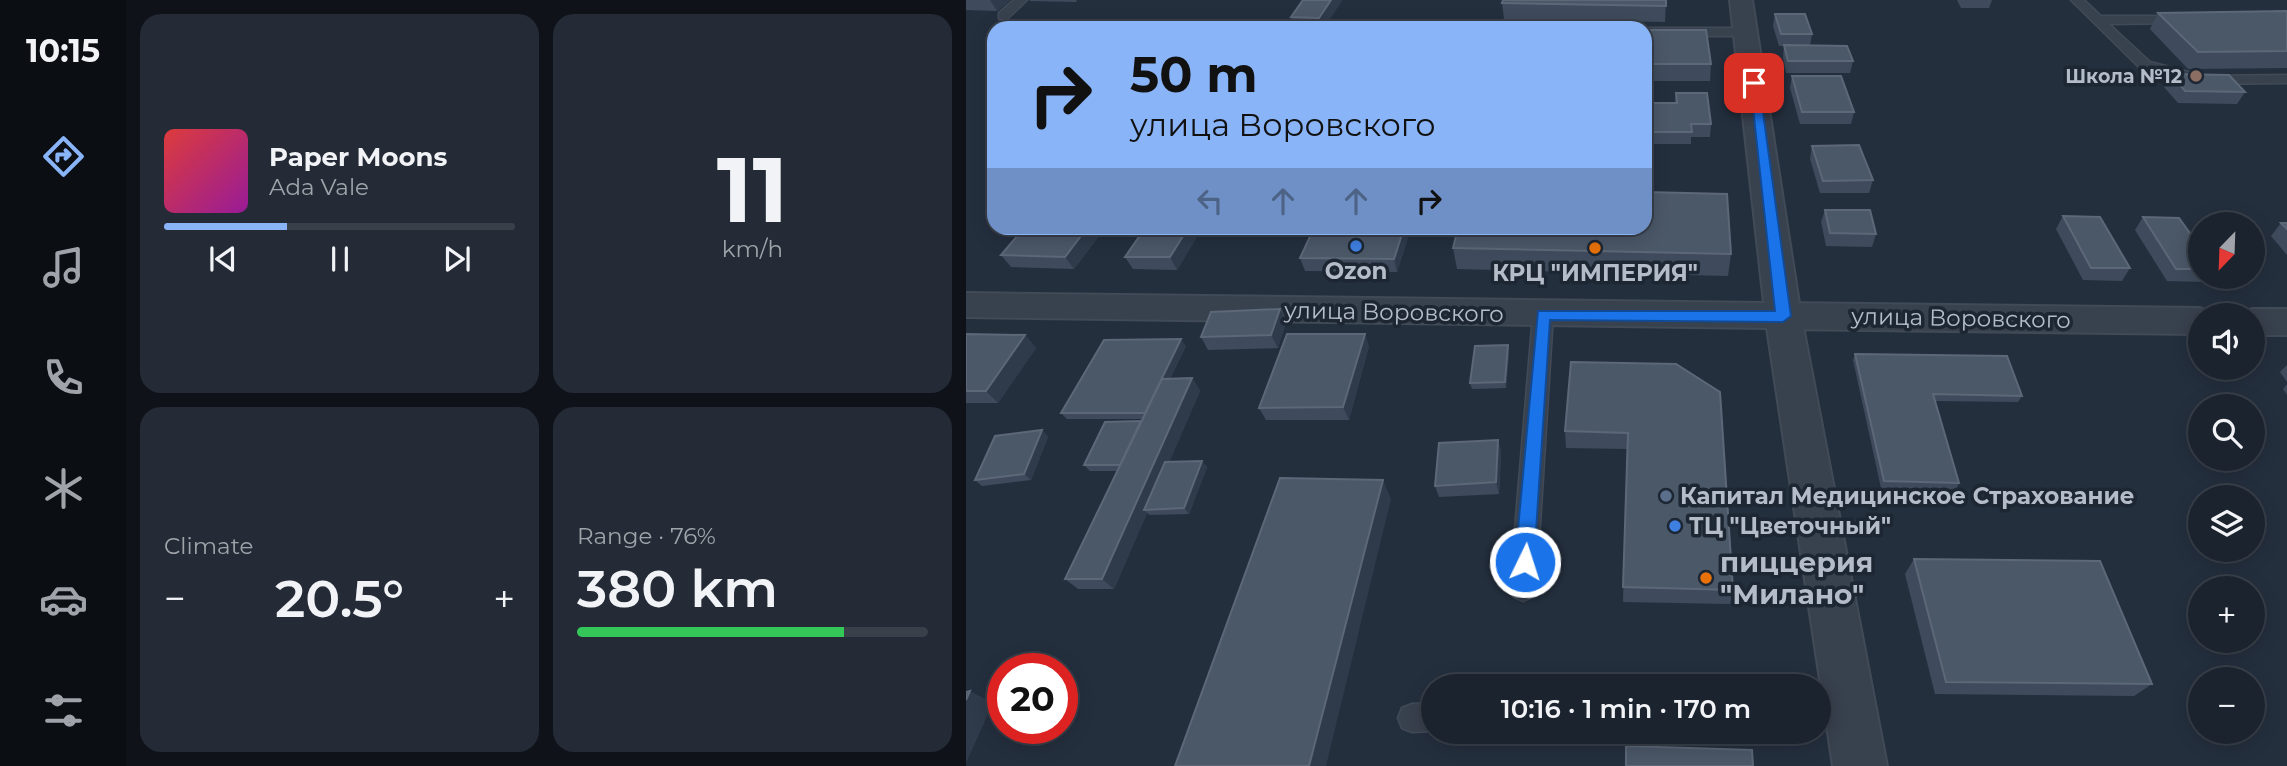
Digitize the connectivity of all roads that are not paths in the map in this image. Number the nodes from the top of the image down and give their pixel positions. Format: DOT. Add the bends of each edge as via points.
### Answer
graph roads {
  1 [pos="1021,0"];
  2 [pos="2077,0"];
  3 [pos="1003,16"];
  4 [pos="1744,16"];
  5 [pos="2193,19"];
  6 [pos="2098,20"];
  7 [pos="1652,31"];
  8 [pos="2287,79"];
  9 [pos="966,305"];
  10 [pos="1543,315"];
  11 [pos="1783,316"];
  12 [pos="2188,321"];
  13 [pos="2265,322"];
  14 [pos="2287,322"];
  15 [pos="1523,589"];
  16 [pos="1833,699"];
  17 [pos="1860,766"];
  1 -- 3 [label="lane"];
  2 -- 6 [label="lane"];
  4 -- 7 [label="lane"];
  4 -- 11 [label="street"];
  5 -- 6 [label="lane"];
  6 -- 8 [label="lane" via="2145,65 2204,80"];
  9 -- 10 [label="street, улица Воровского"];
  10 -- 11 [label="street, улица Воровского"];
  10 -- 15 [label="lane"];
  11 -- 12 [label="street, улица Воровского"];
  11 -- 16 [label="street"];
  13 -- 14 [label="street"];
  16 -- 17 [label="street"];
}
